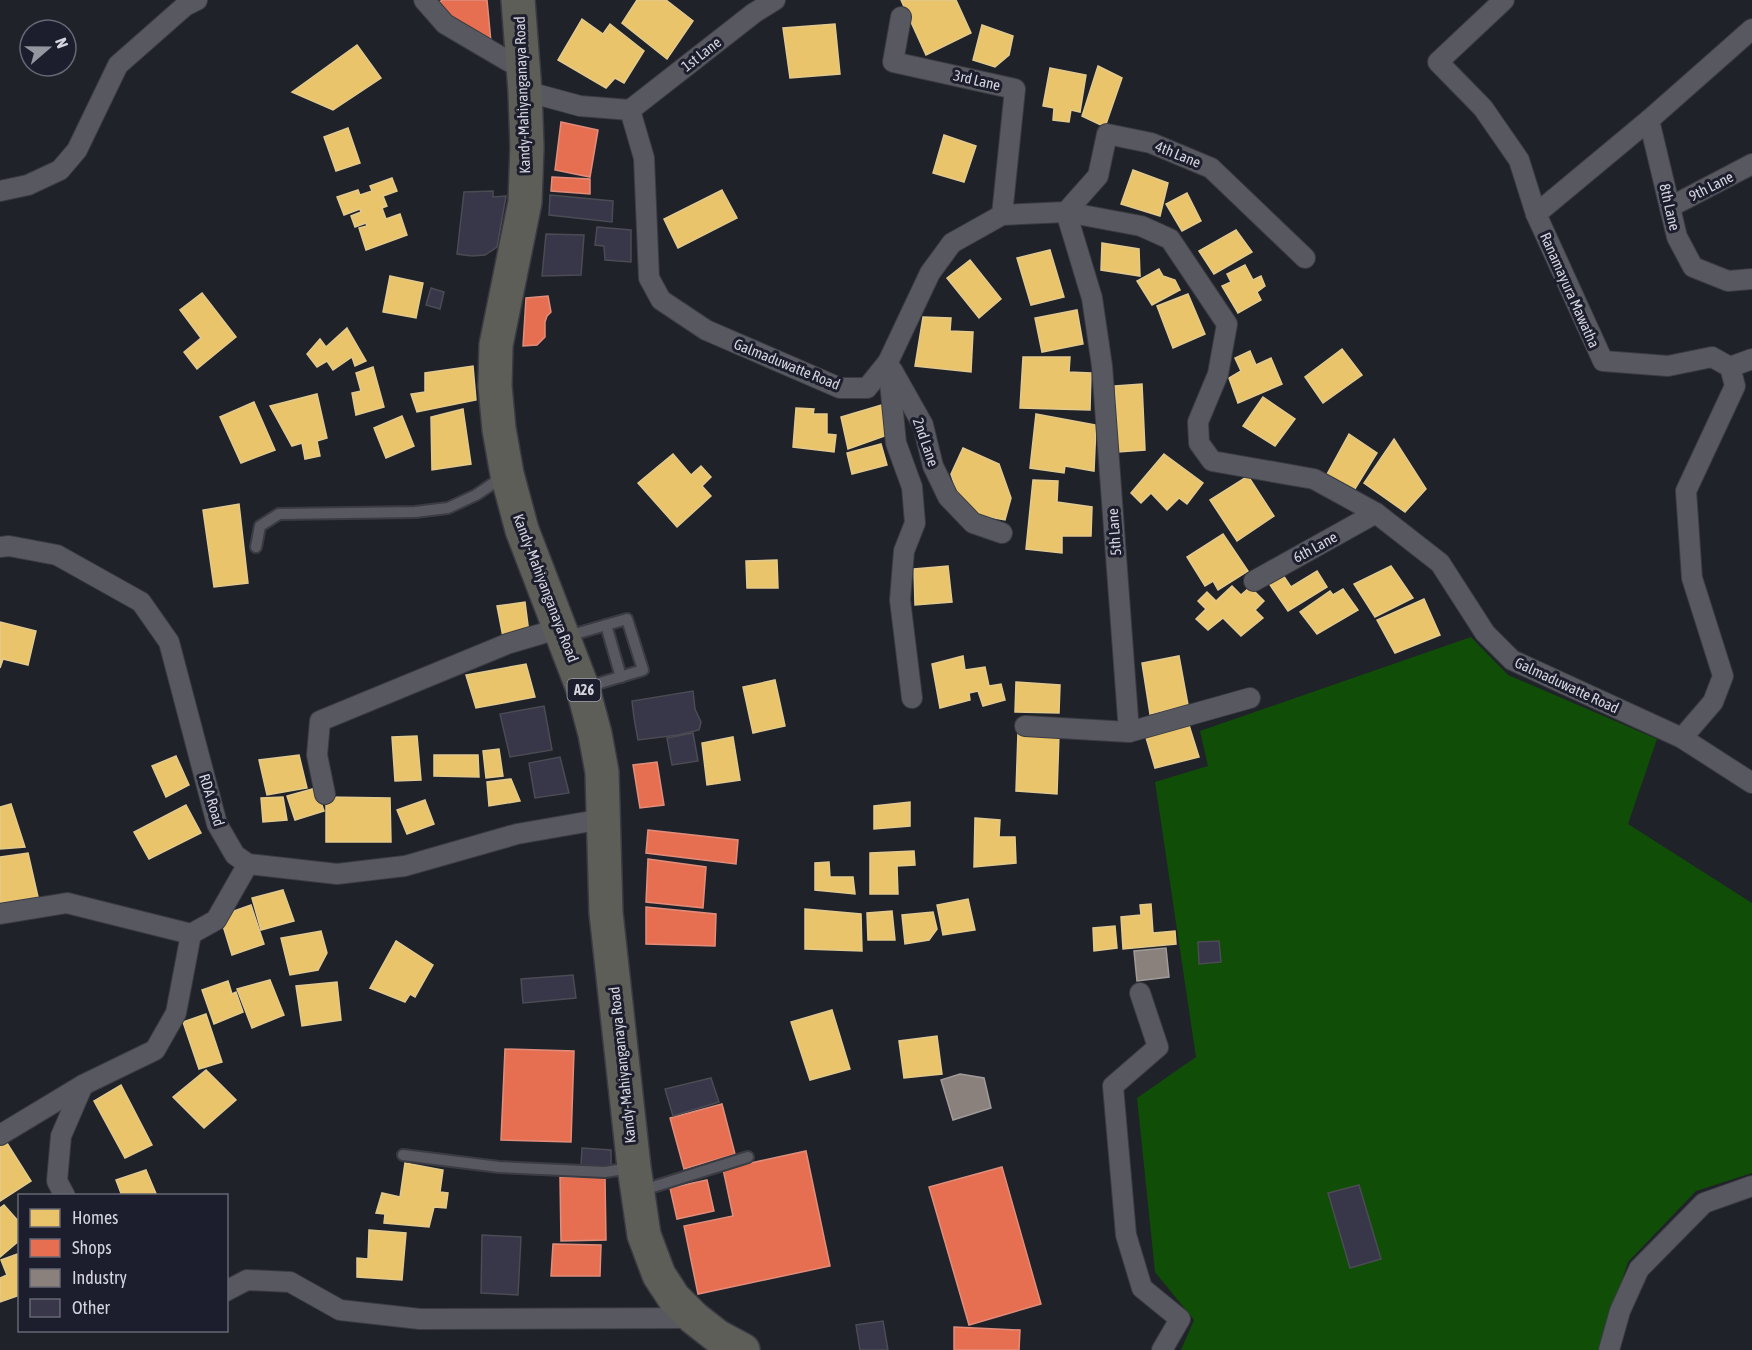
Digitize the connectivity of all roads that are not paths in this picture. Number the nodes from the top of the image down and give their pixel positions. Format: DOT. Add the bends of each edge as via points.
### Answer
graph roads {
  1 [pos="197,0"];
  2 [pos="424,0"];
  3 [pos="518,0"];
  4 [pos="775,0"];
  5 [pos="1504,0"];
  6 [pos="901,17"];
  7 [pos="1752,29"];
  8 [pos="525,79"];
  9 [pos="630,110"];
  10 [pos="1649,120"];
  11 [pos="1752,164"];
  12 [pos="0,191"];
  13 [pos="1670,207"];
  14 [pos="1066,212"];
  15 [pos="1536,214"];
  16 [pos="1002,215"];
  17 [pos="1305,258"];
  18 [pos="1752,279"];
  19 [pos="1752,359"];
  20 [pos="888,362"];
  21 [pos="1730,367"];
  22 [pos="507,474"];
  23 [pos="1376,513"];
  24 [pos="1002,533"];
  25 [pos="0,547"];
  26 [pos="256,547"];
  27 [pos="1254,581"];
  28 [pos="606,625"];
  29 [pos="563,632"];
  30 [pos="621,677"];
  31 [pos="583,689"];
  32 [pos="1250,698"];
  33 [pos="912,699"];
  34 [pos="1025,726"];
  35 [pos="1129,732"];
  36 [pos="1682,738"];
  37 [pos="1752,783"];
  38 [pos="324,794"];
  39 [pos="603,819"];
  40 [pos="248,864"];
  41 [pos="0,914"];
  42 [pos="191,934"];
  43 [pos="1140,993"];
  44 [pos="83,1084"];
  45 [pos="0,1135"];
  46 [pos="403,1155"];
  47 [pos="748,1157"];
  48 [pos="635,1180"];
  49 [pos="1752,1186"];
  50 [pos="64,1194"];
  51 [pos="228,1290"];
  52 [pos="694,1318"];
  53 [pos="743,1350"];
  54 [pos="1162,1350"];
  55 [pos="1609,1350"];
  1 -- 12 [label="street" via="118,65 77,150 60,170 28,185"];
  2 -- 8 [label="street" via="445,24 508,61"];
  3 -- 8 [label="highway, Kandy-Mahiyanganaya Road / A26"];
  4 -- 9 [label="street, 1st Lane"];
  5 -- 15 [label="street, Ranamayura Mawatha" via="1438,62 1483,108 1519,160"];
  6 -- 16 [label="street, 3rd Lane" via="893,62 1015,89"];
  7 -- 10 [label="street"];
  8 -- 9 [label="street" via="580,106"];
  8 -- 22 [label="highway, Kandy-Mahiyanganaya Road / A26" via="525,202 496,345 495,386"];
  9 -- 20 [label="street, Galmaduwatte Road" via="644,158 649,278 661,300 706,330 840,388 867,388"];
  10 -- 13 [label="street, 8th Lane"];
  10 -- 15 [label="street"];
  11 -- 13 [label="street, 9th Lane"];
  13 -- 18 [label="street, 8th Lane" via="1677,237 1693,267 1728,281"];
  14 -- 16 [label="street, Galmaduwatte Road"];
  14 -- 17 [label="street, 4th Lane" via="1098,177 1107,134 1151,142 1211,168"];
  14 -- 23 [label="street, Galmaduwatte Road" via="1141,226 1170,238 1227,324 1218,374 1198,422 1198,443 1212,461 1314,479"];
  14 -- 35 [label="street, 5th Lane" via="1092,298 1102,366"];
  15 -- 21 [label="street, Ranamayura Mawatha" via="1603,361 1668,366 1712,357"];
  16 -- 20 [label="street, Galmaduwatte Road" via="952,243 930,273"];
  19 -- 21 [label="street"];
  20 -- 24 [label="street, 2nd Lane" via="923,425 933,466 948,497 973,523"];
  20 -- 33 [label="street" via="896,443 912,487 914,505 915,523 904,551 900,600"];
  21 -- 36 [label="street" via="1735,386 1686,491 1692,578 1723,676 1713,702"];
  22 -- 26 [label="lane" via="447,508 279,514 260,526"];
  22 -- 29 [label="highway, Kandy-Mahiyanganaya Road / A26" via="522,530"];
  23 -- 27 [label="street, 6th Lane"];
  23 -- 36 [label="street, Galmaduwatte Road" via="1440,563 1485,633 1512,660"];
  25 -- 40 [label="street, RDA Road" via="57,555 141,602 169,642 217,824 235,855"];
  28 -- 29 [label="lane"];
  28 -- 30 [label="lane"];
  28 -- 30 [label="lane" via="627,619 643,670"];
  29 -- 31 [label="highway, Kandy-Mahiyanganaya Road / A26"];
  29 -- 38 [label="street" via="507,644 320,721 317,755"];
  30 -- 31 [label="lane"];
  31 -- 39 [label="highway, Kandy-Mahiyanganaya Road / A26" via="602,772"];
  32 -- 35 [label="street"];
  34 -- 35 [label="street"];
  36 -- 37 [label="street, Galmaduwatte Road"];
  39 -- 40 [label="street" via="517,834 405,866 337,874"];
  39 -- 48 [label="highway, Kandy-Mahiyanganaya Road / A26" via="606,913"];
  40 -- 42 [label="street" via="216,920"];
  41 -- 42 [label="street" via="68,903"];
  42 -- 44 [label="street" via="176,1013 155,1050"];
  43 -- 54 [label="street" via="1158,1047 1113,1086 1126,1235 1142,1288 1180,1319"];
  44 -- 45 [label="street"];
  44 -- 50 [label="street" via="61,1136 57,1181"];
  46 -- 48 [label="lane" via="500,1167 605,1172"];
  47 -- 48 [label="lane"];
  48 -- 52 [label="highway, Kandy-Mahiyanganaya Road / A26" via="644,1235 659,1275"];
  49 -- 55 [label="street" via="1704,1203 1640,1269 1620,1311"];
  51 -- 52 [label="street" via="247,1280 290,1282 340,1310 420,1319"];
  52 -- 53 [label="highway, Kandy-Mahiyanganaya Road / A26"];
}
